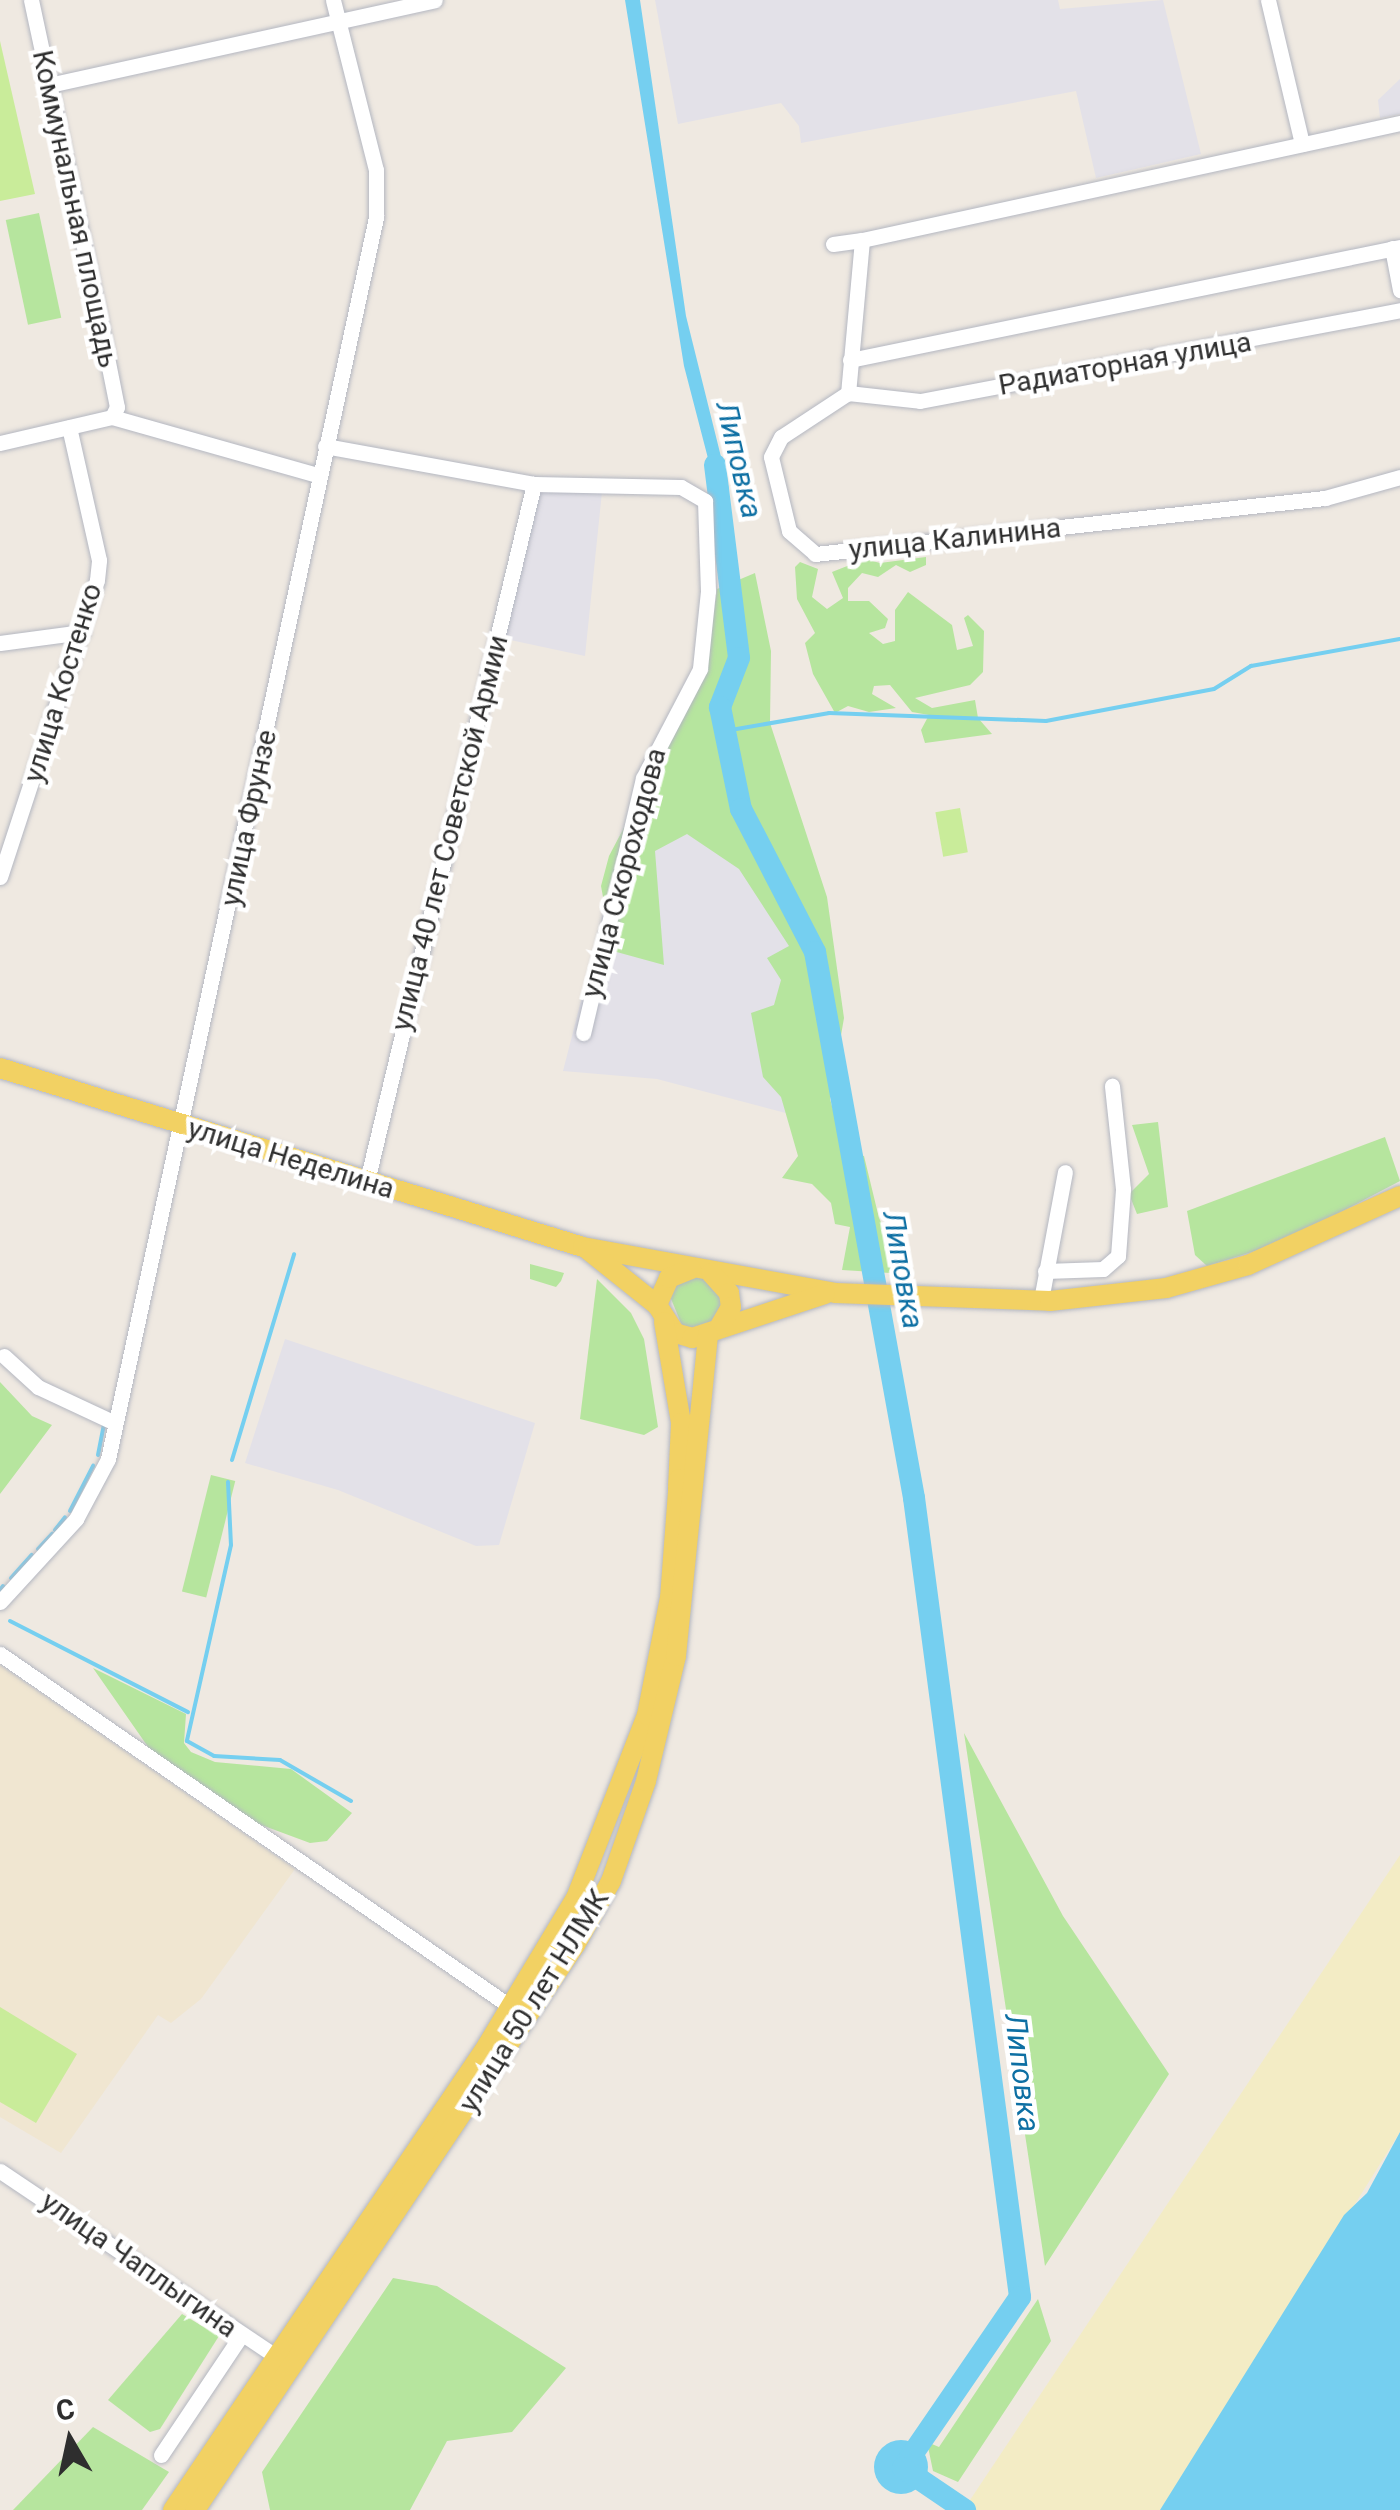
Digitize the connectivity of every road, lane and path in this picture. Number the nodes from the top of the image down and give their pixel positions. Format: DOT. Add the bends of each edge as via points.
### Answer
graph roads {
  1 [pos="31,0"];
  2 [pos="332,0"];
  3 [pos="435,0"];
  4 [pos="1268,0"];
  5 [pos="338,22"];
  6 [pos="49,85"];
  7 [pos="1400,123"];
  8 [pos="1302,144"];
  9 [pos="862,240"];
  10 [pos="833,244"];
  11 [pos="1396,247"];
  12 [pos="1400,290"];
  13 [pos="1400,310"];
  14 [pos="850,360"];
  15 [pos="848,393"];
  16 [pos="112,417"];
  17 [pos="69,427"];
  18 [pos="0,443"];
  19 [pos="326,446"];
  20 [pos="320,476"];
  21 [pos="1400,477"];
  22 [pos="534,484"];
  23 [pos="82,632"];
  24 [pos="0,643"];
  25 [pos="0,877"];
  26 [pos="582,1033"];
  27 [pos="0,1068"];
  28 [pos="1112,1086"];
  29 [pos="180,1125"];
  30 [pos="1065,1172"];
  31 [pos="367,1181"];
  32 [pos="1400,1196"];
  33 [pos="583,1246"];
  34 [pos="702,1270"];
  35 [pos="1044,1271"];
  36 [pos="834,1293"];
  37 [pos="1041,1300"];
  38 [pos="660,1314"];
  39 [pos="714,1331"];
  40 [pos="4,1356"];
  41 [pos="116,1423"];
  42 [pos="0,1602"];
  43 [pos="0,1654"];
  44 [pos="511,2007"];
  45 [pos="0,2171"];
  46 [pos="240,2337"];
  47 [pos="278,2358"];
  48 [pos="280,2386"];
  49 [pos="161,2455"];
  50 [pos="174,2510"];
  51 [pos="195,2510"];
  1 -- 6 [label="street, Коммунальная площадь"];
  2 -- 5 [label="street, улица Фрунзе"];
  3 -- 5 [label="street"];
  4 -- 8 [label="street"];
  5 -- 6 [label="street"];
  5 -- 19 [label="street, улица Фрунзе" via="376,170 376,217"];
  6 -- 16 [label="street, Коммунальная площадь" via="116,407"];
  7 -- 8 [label="street"];
  8 -- 9 [label="street"];
  9 -- 10 [label="street"];
  9 -- 14 [label="street" via="858,341"];
  11 -- 12 [label="street"];
  11 -- 14 [label="street"];
  13 -- 15 [label="street, Радиаторная улица" via="920,401"];
  14 -- 15 [label="street"];
  15 -- 21 [label="street, улица Калинина" via="780,437 772,457 789,531 815,554 1325,498"];
  16 -- 17 [label="street"];
  16 -- 20 [label="street"];
  17 -- 18 [label="street"];
  17 -- 23 [label="street, улица Костенко" via="99,560"];
  19 -- 20 [label="street, улица Фрунзе"];
  19 -- 22 [label="street"];
  20 -- 29 [label="street, улица Фрунзе"];
  22 -- 26 [label="street, улица Скороходова" via="690,493 705,501 708,591 700,669 642,778"];
  22 -- 31 [label="street, улица 40 лет Советской Армии"];
  23 -- 24 [label="street"];
  23 -- 25 [label="street, улица Костенко"];
  27 -- 29 [label="main road, улица Неделина"];
  28 -- 35 [label="street" via="1124,1189 1118,1256 1104,1269"];
  29 -- 31 [label="main road, улица Неделина"];
  29 -- 41 [label="street, улица Фрунзе"];
  30 -- 35 [label="street"];
  31 -- 33 [label="main road, улица Неделина"];
  32 -- 37 [label="main road" via="1228,1272 1166,1288"];
  33 -- 34 [label="main road, улица Неделина"];
  33 -- 38 [label="main road"];
  34 -- 36 [label="main road, улица Неделина"];
  34 -- 38 [label="main road" via="669,1278"];
  34 -- 39 [label="main road" via="729,1293 731,1306"];
  35 -- 37 [label="street"];
  36 -- 37 [label="main road"];
  36 -- 39 [label="main road"];
  38 -- 39 [label="main road" via="692,1338"];
  38 -- 44 [label="main road, улица 50 лет НЛМК" via="681,1447 670,1598 647,1715 576,1898"];
  39 -- 48 [label="main road, улица 50 лет НЛМК" via="676,1656 646,1781 610,1881 575,1945"];
  40 -- 41 [label="street" via="38,1387"];
  41 -- 42 [label="street, улица Фрунзе" via="108,1459 76,1519"];
  43 -- 44 [label="street"];
  44 -- 47 [label="main road, улица 50 лет НЛМК"];
  45 -- 46 [label="street, улица Чаплыгина"];
  46 -- 47 [label="street, улица Чаплыгина"];
  46 -- 49 [label="street"];
  47 -- 48 [label="main road" via="286,2370"];
  47 -- 50 [label="main road, улица 50 лет НЛМК"];
  48 -- 51 [label="main road, улица 50 лет НЛМК"];
}
